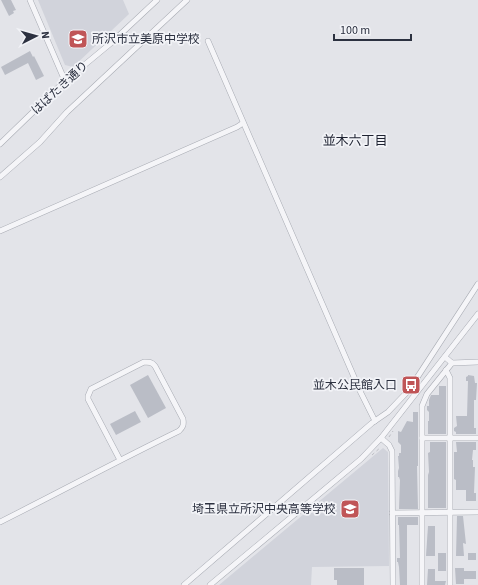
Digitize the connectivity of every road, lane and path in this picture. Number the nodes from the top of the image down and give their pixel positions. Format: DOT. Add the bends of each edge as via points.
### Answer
graph roads {
  1 [pos="30,0"];
  2 [pos="157,0"];
  3 [pos="187,0"];
  4 [pos="208,41"];
  5 [pos="65,81"];
  6 [pos="243,123"];
  7 [pos="0,144"];
  8 [pos="0,177"];
  9 [pos="0,231"];
  10 [pos="478,284"];
  11 [pos="478,315"];
  12 [pos="445,357"];
  13 [pos="452,362"];
  14 [pos="478,362"];
  15 [pos="446,370"];
  16 [pos="375,421"];
  17 [pos="381,438"];
  18 [pos="422,438"];
  19 [pos="450,438"];
  20 [pos="478,438"];
  21 [pos="120,460"];
  22 [pos="450,512"];
  23 [pos="478,512"];
  24 [pos="392,513"];
  25 [pos="422,513"];
  26 [pos="0,522"];
  27 [pos="184,585"];
  28 [pos="210,585"];
  29 [pos="393,585"];
  30 [pos="422,585"];
  31 [pos="450,585"];
  1 -- 5 [label="street"];
  2 -- 5 [label="street, はばたき通り"];
  3 -- 8 [label="street" via="67,112 40,142"];
  4 -- 6 [label="street"];
  5 -- 7 [label="street, はばたき通り"];
  6 -- 9 [label="street"];
  6 -- 16 [label="street"];
  10 -- 16 [label="street" via="408,390 388,412"];
  11 -- 12 [label="street"];
  12 -- 13 [label="street"];
  12 -- 17 [label="street"];
  13 -- 14 [label="street"];
  13 -- 15 [label="street"];
  15 -- 18 [label="street" via="423,402"];
  15 -- 19 [label="street" via="450,378"];
  16 -- 27 [label="street"];
  17 -- 24 [label="street" via="392,451"];
  17 -- 28 [label="street" via="348,470"];
  18 -- 19 [label="street"];
  18 -- 25 [label="street"];
  19 -- 20 [label="street"];
  19 -- 22 [label="street"];
  21 -- 21 [label="street" via="88,396 91,389 144,362 149,362 155,366 184,424 179,431"];
  21 -- 26 [label="street"];
  22 -- 23 [label="street"];
  22 -- 25 [label="street"];
  22 -- 31 [label="street"];
  24 -- 25 [label="street"];
  24 -- 29 [label="street"];
  25 -- 30 [label="street"];
}
